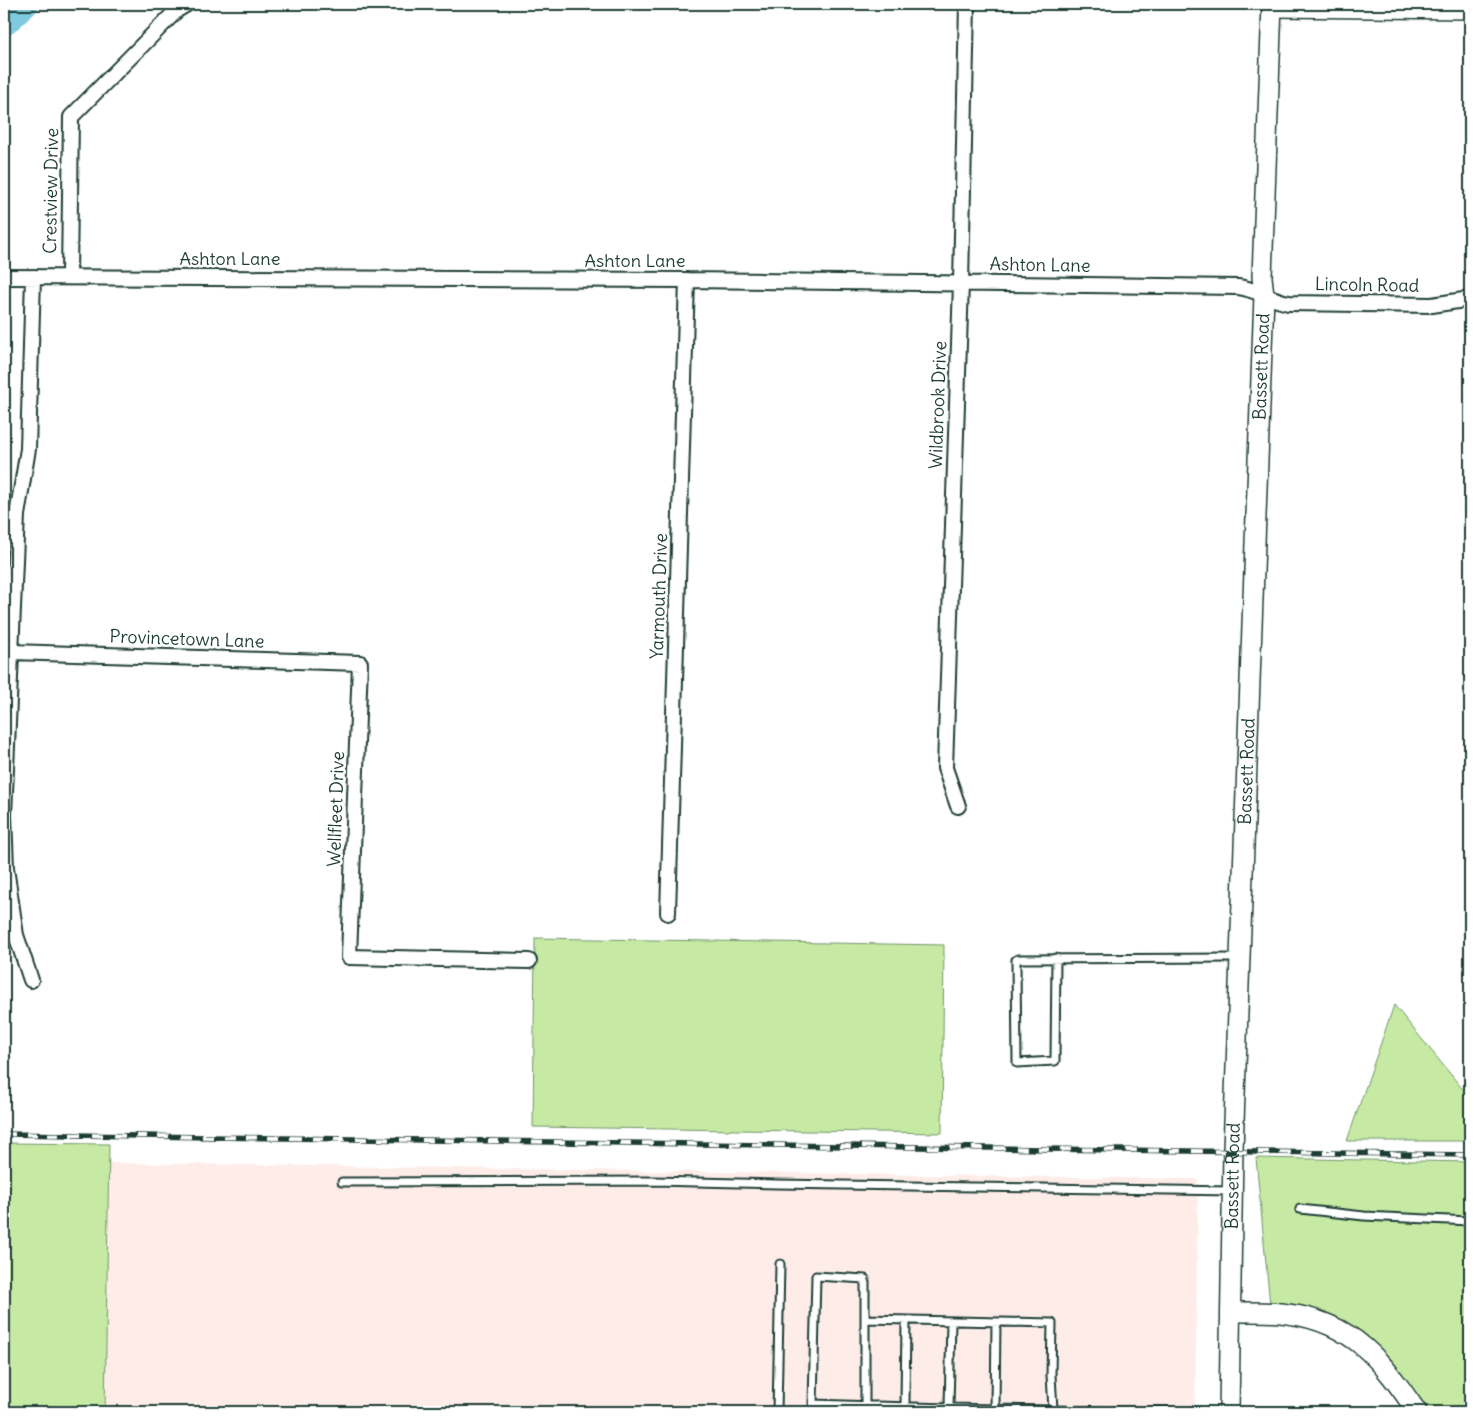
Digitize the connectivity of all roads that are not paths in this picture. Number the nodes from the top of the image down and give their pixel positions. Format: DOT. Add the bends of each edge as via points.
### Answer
graph roads {
  1 [pos="187,4"];
  2 [pos="967,4"];
  3 [pos="1272,5"];
  4 [pos="1470,9"];
  5 [pos="4,277"];
  6 [pos="32,277"];
  7 [pos="69,278"];
  8 [pos="687,280"];
  9 [pos="960,283"];
  10 [pos="1264,295"];
  11 [pos="1470,299"];
  12 [pos="12,652"];
  13 [pos="360,663"];
  14 [pos="958,806"];
  15 [pos="4,816"];
  16 [pos="668,914"];
  17 [pos="1056,958"];
  18 [pos="1240,958"];
  19 [pos="529,961"];
  20 [pos="31,980"];
  21 [pos="342,1182"];
  22 [pos="1233,1191"];
  23 [pos="1300,1208"];
  24 [pos="1470,1221"];
  25 [pos="780,1264"];
  26 [pos="1231,1312"];
  27 [pos="865,1319"];
  28 [pos="906,1320"];
  29 [pos="951,1321"];
  30 [pos="996,1322"];
  31 [pos="865,1405"];
  32 [pos="905,1406"];
  33 [pos="949,1408"];
  34 [pos="994,1409"];
  35 [pos="1053,1410"];
  36 [pos="1042,1411"];
  37 [pos="777,1412"];
  38 [pos="1195,1412"];
  39 [pos="1229,1412"];
  40 [pos="1418,1412"];
  1 -- 7 [label="street, Crestview Drive" via="177,10 71,117"];
  2 -- 9 [label="street, Wildbrook Drive"];
  3 -- 4 [label="main road"];
  3 -- 10 [label="main road, Bassett Road"];
  5 -- 6 [label="street, Ashton Lane"];
  6 -- 7 [label="street, Ashton Lane"];
  6 -- 12 [label="street, Crestview Drive" via="28,449 17,515"];
  7 -- 8 [label="street, Ashton Lane"];
  8 -- 9 [label="street, Ashton Lane"];
  8 -- 16 [label="street, Yarmouth Drive"];
  9 -- 10 [label="street, Ashton Lane" via="1238,287"];
  9 -- 14 [label="street, Wildbrook Drive" via="945,768"];
  10 -- 11 [label="street, Lincoln Road" via="1289,303 1432,305"];
  10 -- 18 [label="main road, Bassett Road"];
  12 -- 13 [label="street, Provincetown Lane"];
  12 -- 15 [label="street, Crestview Drive"];
  13 -- 19 [label="street, Wellfleet Drive" via="349,957"];
  15 -- 20 [label="street, Crestview Drive" via="6,868 16,935"];
  17 -- 17 [label="lane" via="1016,960 1017,1063 1055,1061"];
  17 -- 18 [label="lane"];
  18 -- 22 [label="main road, Bassett Road"];
  21 -- 22 [label="lane" via="654,1181"];
  22 -- 26 [label="main road, Bassett Road"];
  23 -- 24 [label="lane" via="1364,1216"];
  25 -- 37 [label="lane"];
  26 -- 39 [label="main road, Bassett Road"];
  26 -- 40 [label="main road" via="1302,1316 1346,1334 1365,1347 1385,1368"];
  27 -- 28 [label="lane"];
  27 -- 31 [label="lane"];
  27 -- 31 [label="lane" via="865,1279 816,1276 813,1404"];
  28 -- 29 [label="lane"];
  28 -- 32 [label="lane"];
  29 -- 30 [label="lane"];
  29 -- 33 [label="lane"];
  30 -- 34 [label="lane"];
  30 -- 35 [label="lane" via="1052,1323"];
  31 -- 32 [label="lane"];
  32 -- 33 [label="lane"];
  33 -- 34 [label="lane"];
  34 -- 36 [label="lane"];
  35 -- 36 [label="lane"];
  35 -- 38 [label="lane"];
}
